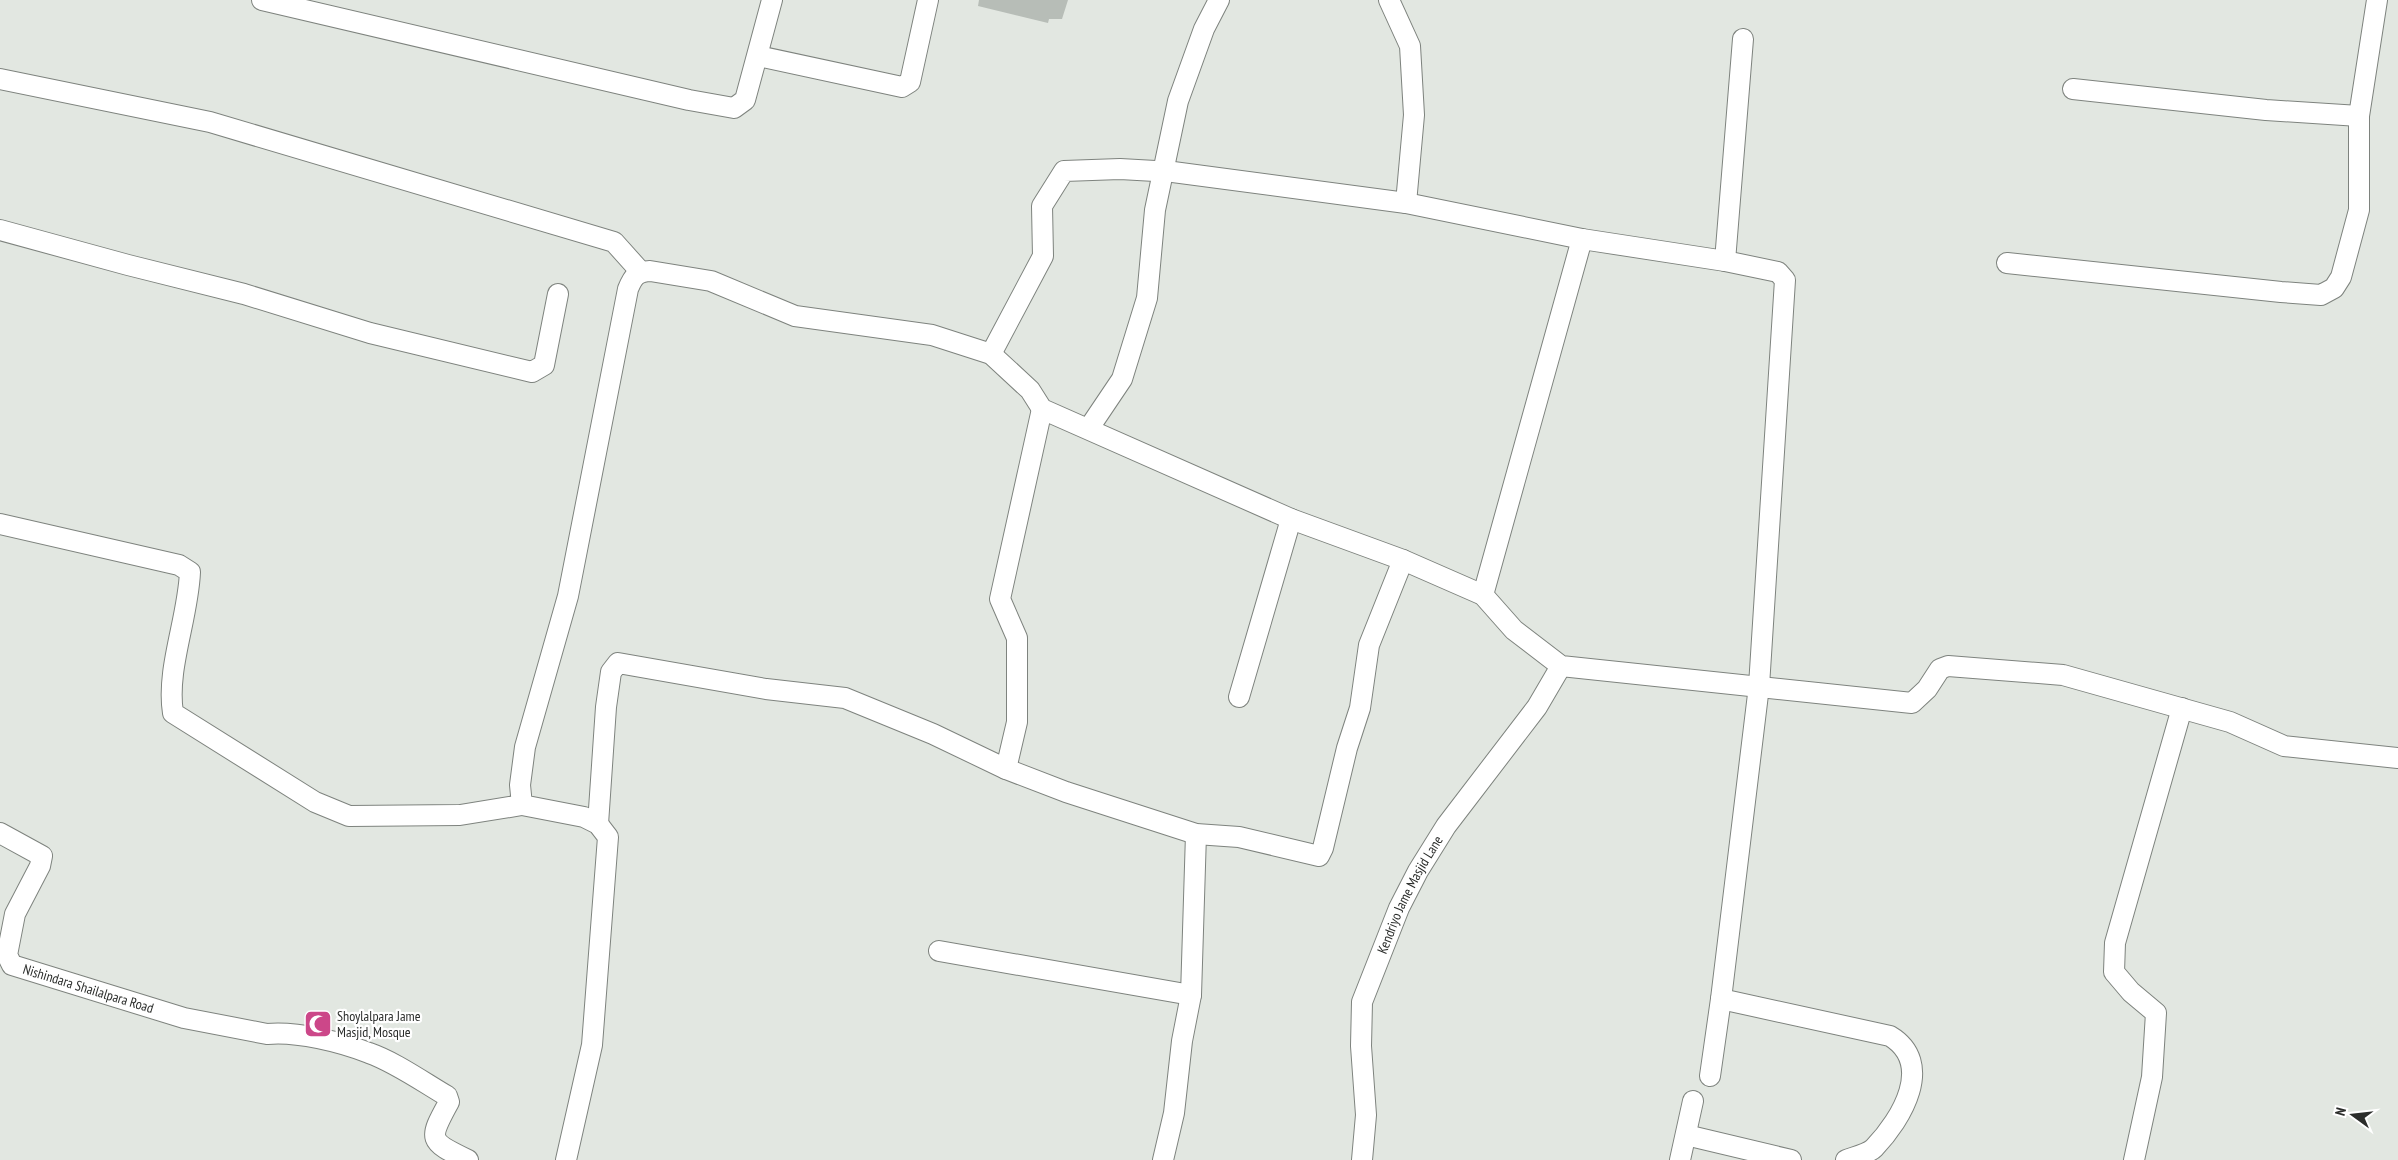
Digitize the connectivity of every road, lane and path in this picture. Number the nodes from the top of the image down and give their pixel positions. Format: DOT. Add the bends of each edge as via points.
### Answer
graph roads {
  1 [pos="262,0"];
  2 [pos="772,0"];
  3 [pos="928,0"];
  4 [pos="1219,0"];
  5 [pos="1389,0"];
  6 [pos="2377,0"];
  7 [pos="1743,39"];
  8 [pos="758,56"];
  9 [pos="0,79"];
  10 [pos="2073,89"];
  11 [pos="2359,116"];
  12 [pos="1164,171"];
  13 [pos="1406,203"];
  14 [pos="0,230"];
  15 [pos="1582,239"];
  16 [pos="1725,261"];
  17 [pos="2007,263"];
  18 [pos="640,271"];
  19 [pos="558,294"];
  20 [pos="991,354"];
  21 [pos="1042,409"];
  22 [pos="1090,428"];
  23 [pos="1291,518"];
  24 [pos="0,524"];
  25 [pos="1402,560"];
  26 [pos="1483,595"];
  27 [pos="1561,666"];
  28 [pos="1759,686"];
  29 [pos="1239,697"];
  30 [pos="2182,708"];
  31 [pos="2398,758"];
  32 [pos="1006,769"];
  33 [pos="522,805"];
  34 [pos="598,824"];
  35 [pos="0,833"];
  36 [pos="1196,834"];
  37 [pos="939,951"];
  38 [pos="1191,995"];
  39 [pos="1721,999"];
  40 [pos="1710,1076"];
  41 [pos="1693,1101"];
  42 [pos="1686,1135"];
  43 [pos="468,1160"];
  44 [pos="566,1160"];
  45 [pos="1163,1160"];
  46 [pos="1362,1160"];
  47 [pos="1680,1160"];
  48 [pos="1791,1160"];
  49 [pos="1846,1160"];
  50 [pos="2134,1160"];
  1 -- 8 [label="street" via="734,108 745,100"];
  2 -- 8 [label="street"];
  3 -- 8 [label="street" via="910,82 902,87"];
  4 -- 12 [label="street" via="1204,29 1178,101"];
  5 -- 13 [label="street" via="1410,46 1414,115"];
  6 -- 11 [label="street"];
  7 -- 16 [label="street"];
  9 -- 18 [label="street" via="210,122 614,242"];
  10 -- 11 [label="street" via="2266,110"];
  11 -- 17 [label="street" via="2359,210 2341,277 2334,288 2321,295"];
  12 -- 13 [label="street"];
  12 -- 20 [label="street" via="1064,171 1042,206 1043,256"];
  12 -- 22 [label="street" via="1155,210 1147,298 1122,379"];
  13 -- 15 [label="street"];
  14 -- 19 [label="street" via="244,294 370,333 532,372 544,365"];
  15 -- 16 [label="street"];
  15 -- 26 [label="street"];
  16 -- 28 [label="street" via="1778,272 1785,280"];
  18 -- 20 [label="street" via="711,281 795,316 932,335"];
  18 -- 33 [label="street" via="628,289 568,596 526,747 520,785"];
  20 -- 21 [label="street" via="1030,390"];
  21 -- 22 [label="street"];
  21 -- 32 [label="street" via="1000,599 1016,638 1018,722"];
  22 -- 23 [label="street"];
  23 -- 25 [label="street"];
  23 -- 29 [label="street"];
  24 -- 33 [label="street" via="179,565 190,572 189,595 170,694 173,713 315,802 349,816 460,815"];
  25 -- 26 [label="street"];
  25 -- 36 [label="street" via="1369,645 1360,708 1319,856 1239,837"];
  26 -- 27 [label="street" via="1514,630"];
  27 -- 28 [label="street"];
  27 -- 46 [label="street, Kendriyo Jame Masjid Lane" via="1537,707 1446,826 1399,908 1362,1002 1361,1046 1366,1115"];
  28 -- 30 [label="street" via="1912,703 1940,670 1948,666 1967,666 2063,675"];
  28 -- 39 [label="street"];
  30 -- 31 [label="street" via="2230,722 2284,746"];
  30 -- 50 [label="street" via="2115,943 2114,972 2156,1013 2152,1077"];
  32 -- 34 [label="street" via="933,734 845,698 766,689 618,663 612,672 606,707"];
  32 -- 36 [label="street"];
  33 -- 34 [label="street" via="584,817"];
  34 -- 44 [label="street" via="608,837 592,1046"];
  35 -- 43 [label="street, Nishindara Shailalpara Road" via="42,856 15,914 7,955 12,965 184,1018 267,1034 326,1041 370,1053 447,1096 449,1102 434,1128 434,1137 437,1144"];
  36 -- 38 [label="street"];
  37 -- 38 [label="street"];
  38 -- 45 [label="street" via="1174,1113"];
  39 -- 40 [label="street"];
  39 -- 49 [label="street" via="1890,1036 1902,1043 1912,1060 1914,1078 1902,1111 1873,1150"];
  41 -- 42 [label="street"];
  42 -- 47 [label="street"];
  42 -- 48 [label="street"];
}
